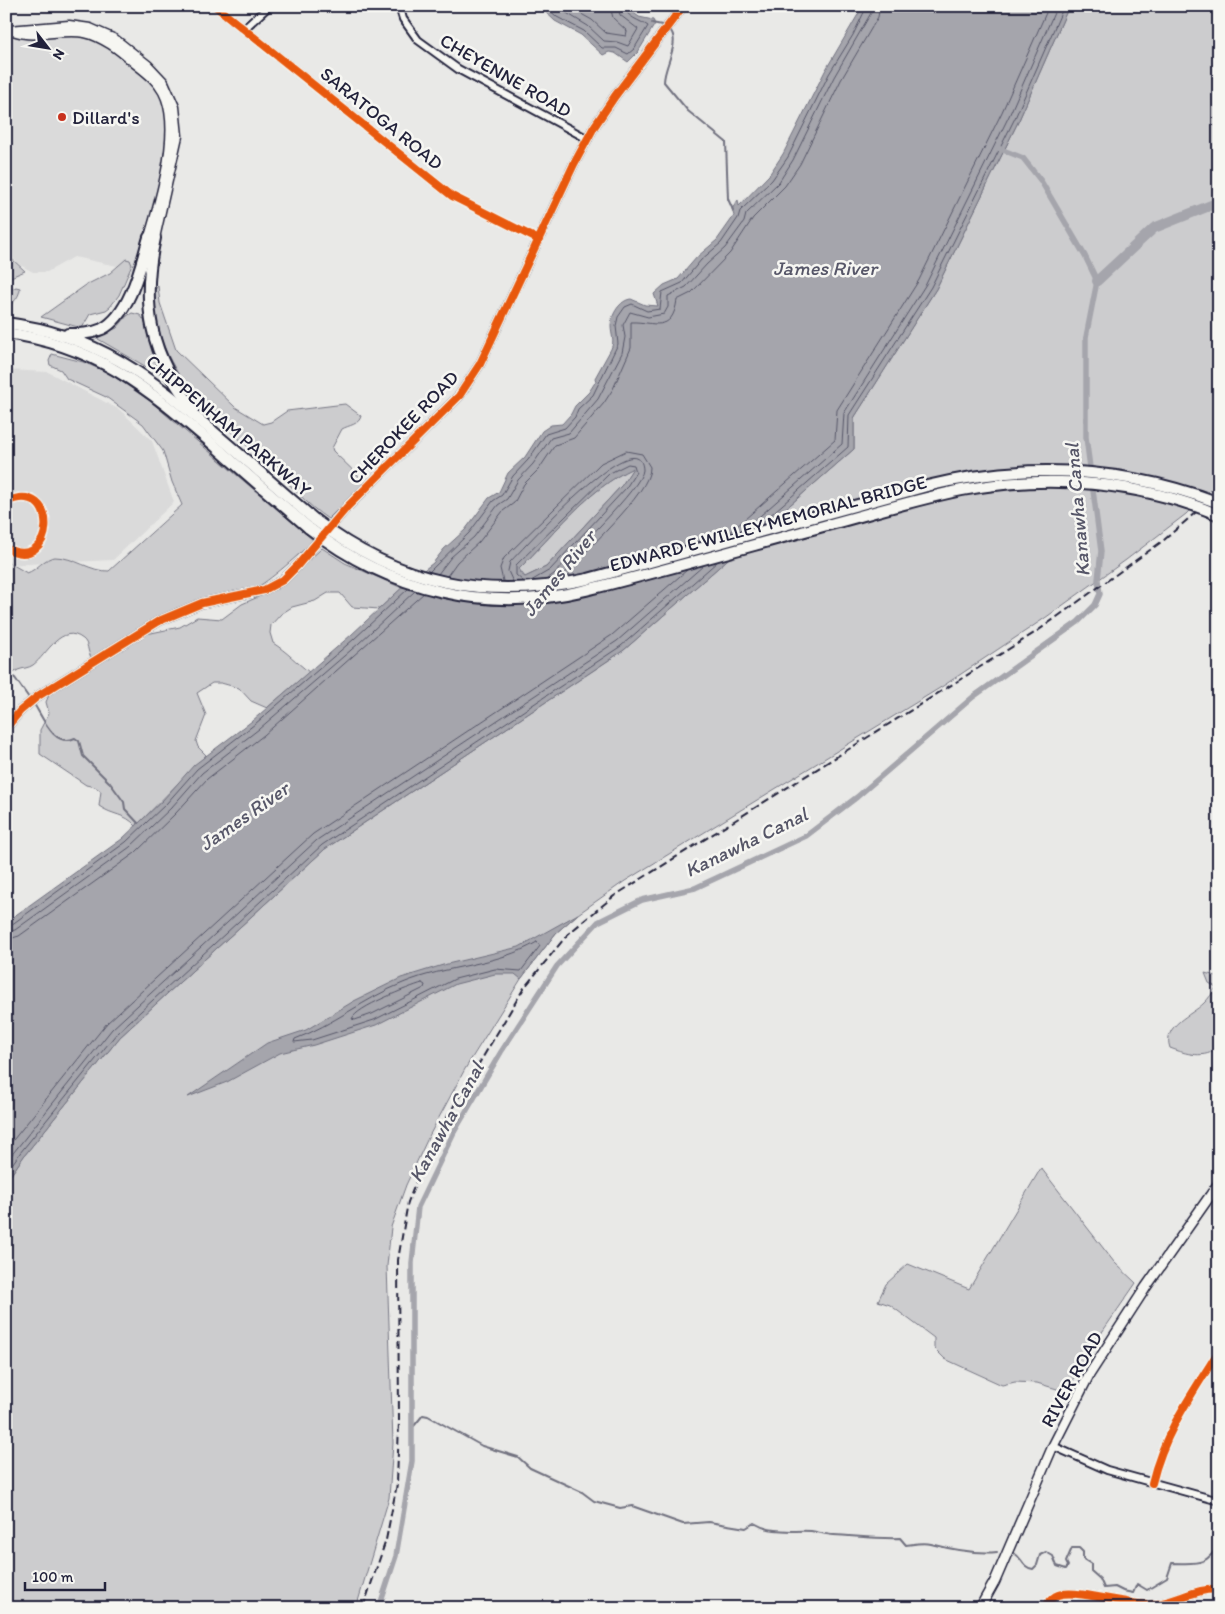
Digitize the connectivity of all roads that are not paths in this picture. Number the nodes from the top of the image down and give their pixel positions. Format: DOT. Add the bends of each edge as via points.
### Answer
graph roads {
  1 [pos="215,6"];
  2 [pos="269,6"];
  3 [pos="399,6"];
  4 [pos="683,6"];
  5 [pos="244,29"];
  6 [pos="8,30"];
  7 [pos="588,139"];
  8 [pos="152,238"];
  9 [pos="539,240"];
  10 [pos="6,323"];
  11 [pos="6,333"];
  12 [pos="62,335"];
  13 [pos="248,461"];
  14 [pos="6,502"];
  15 [pos="1219,502"];
  16 [pos="1219,515"];
  17 [pos="312,524"];
  18 [pos="7,549"];
  19 [pos="6,728"];
  20 [pos="1219,1183"];
  21 [pos="1219,1351"];
  22 [pos="1053,1446"];
  23 [pos="1152,1483"];
  24 [pos="1219,1501"];
  25 [pos="1219,1590"];
  26 [pos="1158,1606"];
  27 [pos="980,1608"];
  28 [pos="1044,1608"];
  1 -- 5 [label="street, SARATOGA ROAD"];
  2 -- 5 [label="street"];
  3 -- 7 [label="street, CHEYENNE ROAD" via="403,19 418,40 451,65"];
  4 -- 7 [label="street, CHEROKEE ROAD" via="615,96"];
  5 -- 9 [label="street, SARATOGA ROAD" via="452,196"];
  6 -- 8 [label="street" via="26,36 72,32 94,36 115,48 157,84 167,102 172,134"];
  7 -- 9 [label="street, CHEROKEE ROAD"];
  8 -- 12 [label="highway" via="118,316 96,332"];
  8 -- 13 [label="highway" via="147,294 158,349 188,402"];
  9 -- 19 [label="street, CHEROKEE ROAD" via="469,383 347,507 288,576 264,590 202,603 160,621 38,696"];
  10 -- 12 [label="highway, CHIPPENHAM PARKWAY"];
  11 -- 17 [label="highway, CHIPPENHAM PARKWAY" via="65,346 126,375"];
  12 -- 13 [label="highway, CHIPPENHAM PARKWAY" via="102,350 144,374"];
  13 -- 17 [label="highway, CHIPPENHAM PARKWAY"];
  14 -- 18 [label="street" via="22,498 34,502 43,511 47,524 46,532 36,547 20,552"];
  15 -- 17 [label="highway, EDWARD E WILLEY MEMORIAL BRIDGE, bridge" via="1169,486 1113,475 1051,470 980,475 917,489 588,579 515,590 460,585 403,571"];
  16 -- 17 [label="highway, EDWARD E WILLEY MEMORIAL BRIDGE, bridge" via="1157,495 1107,486 1042,482 997,485 938,495 586,590 518,600 462,596 406,582 353,558"];
  20 -- 22 [label="main road, RIVER ROAD" via="1104,1352"];
  21 -- 23 [label="street" via="1168,1435"];
  22 -- 23 [label="street" via="1107,1470"];
  22 -- 27 [label="main road, RIVER ROAD"];
  23 -- 24 [label="street"];
  25 -- 26 [label="street"];
  26 -- 28 [label="street" via="1071,1594 1057,1596"];
}
